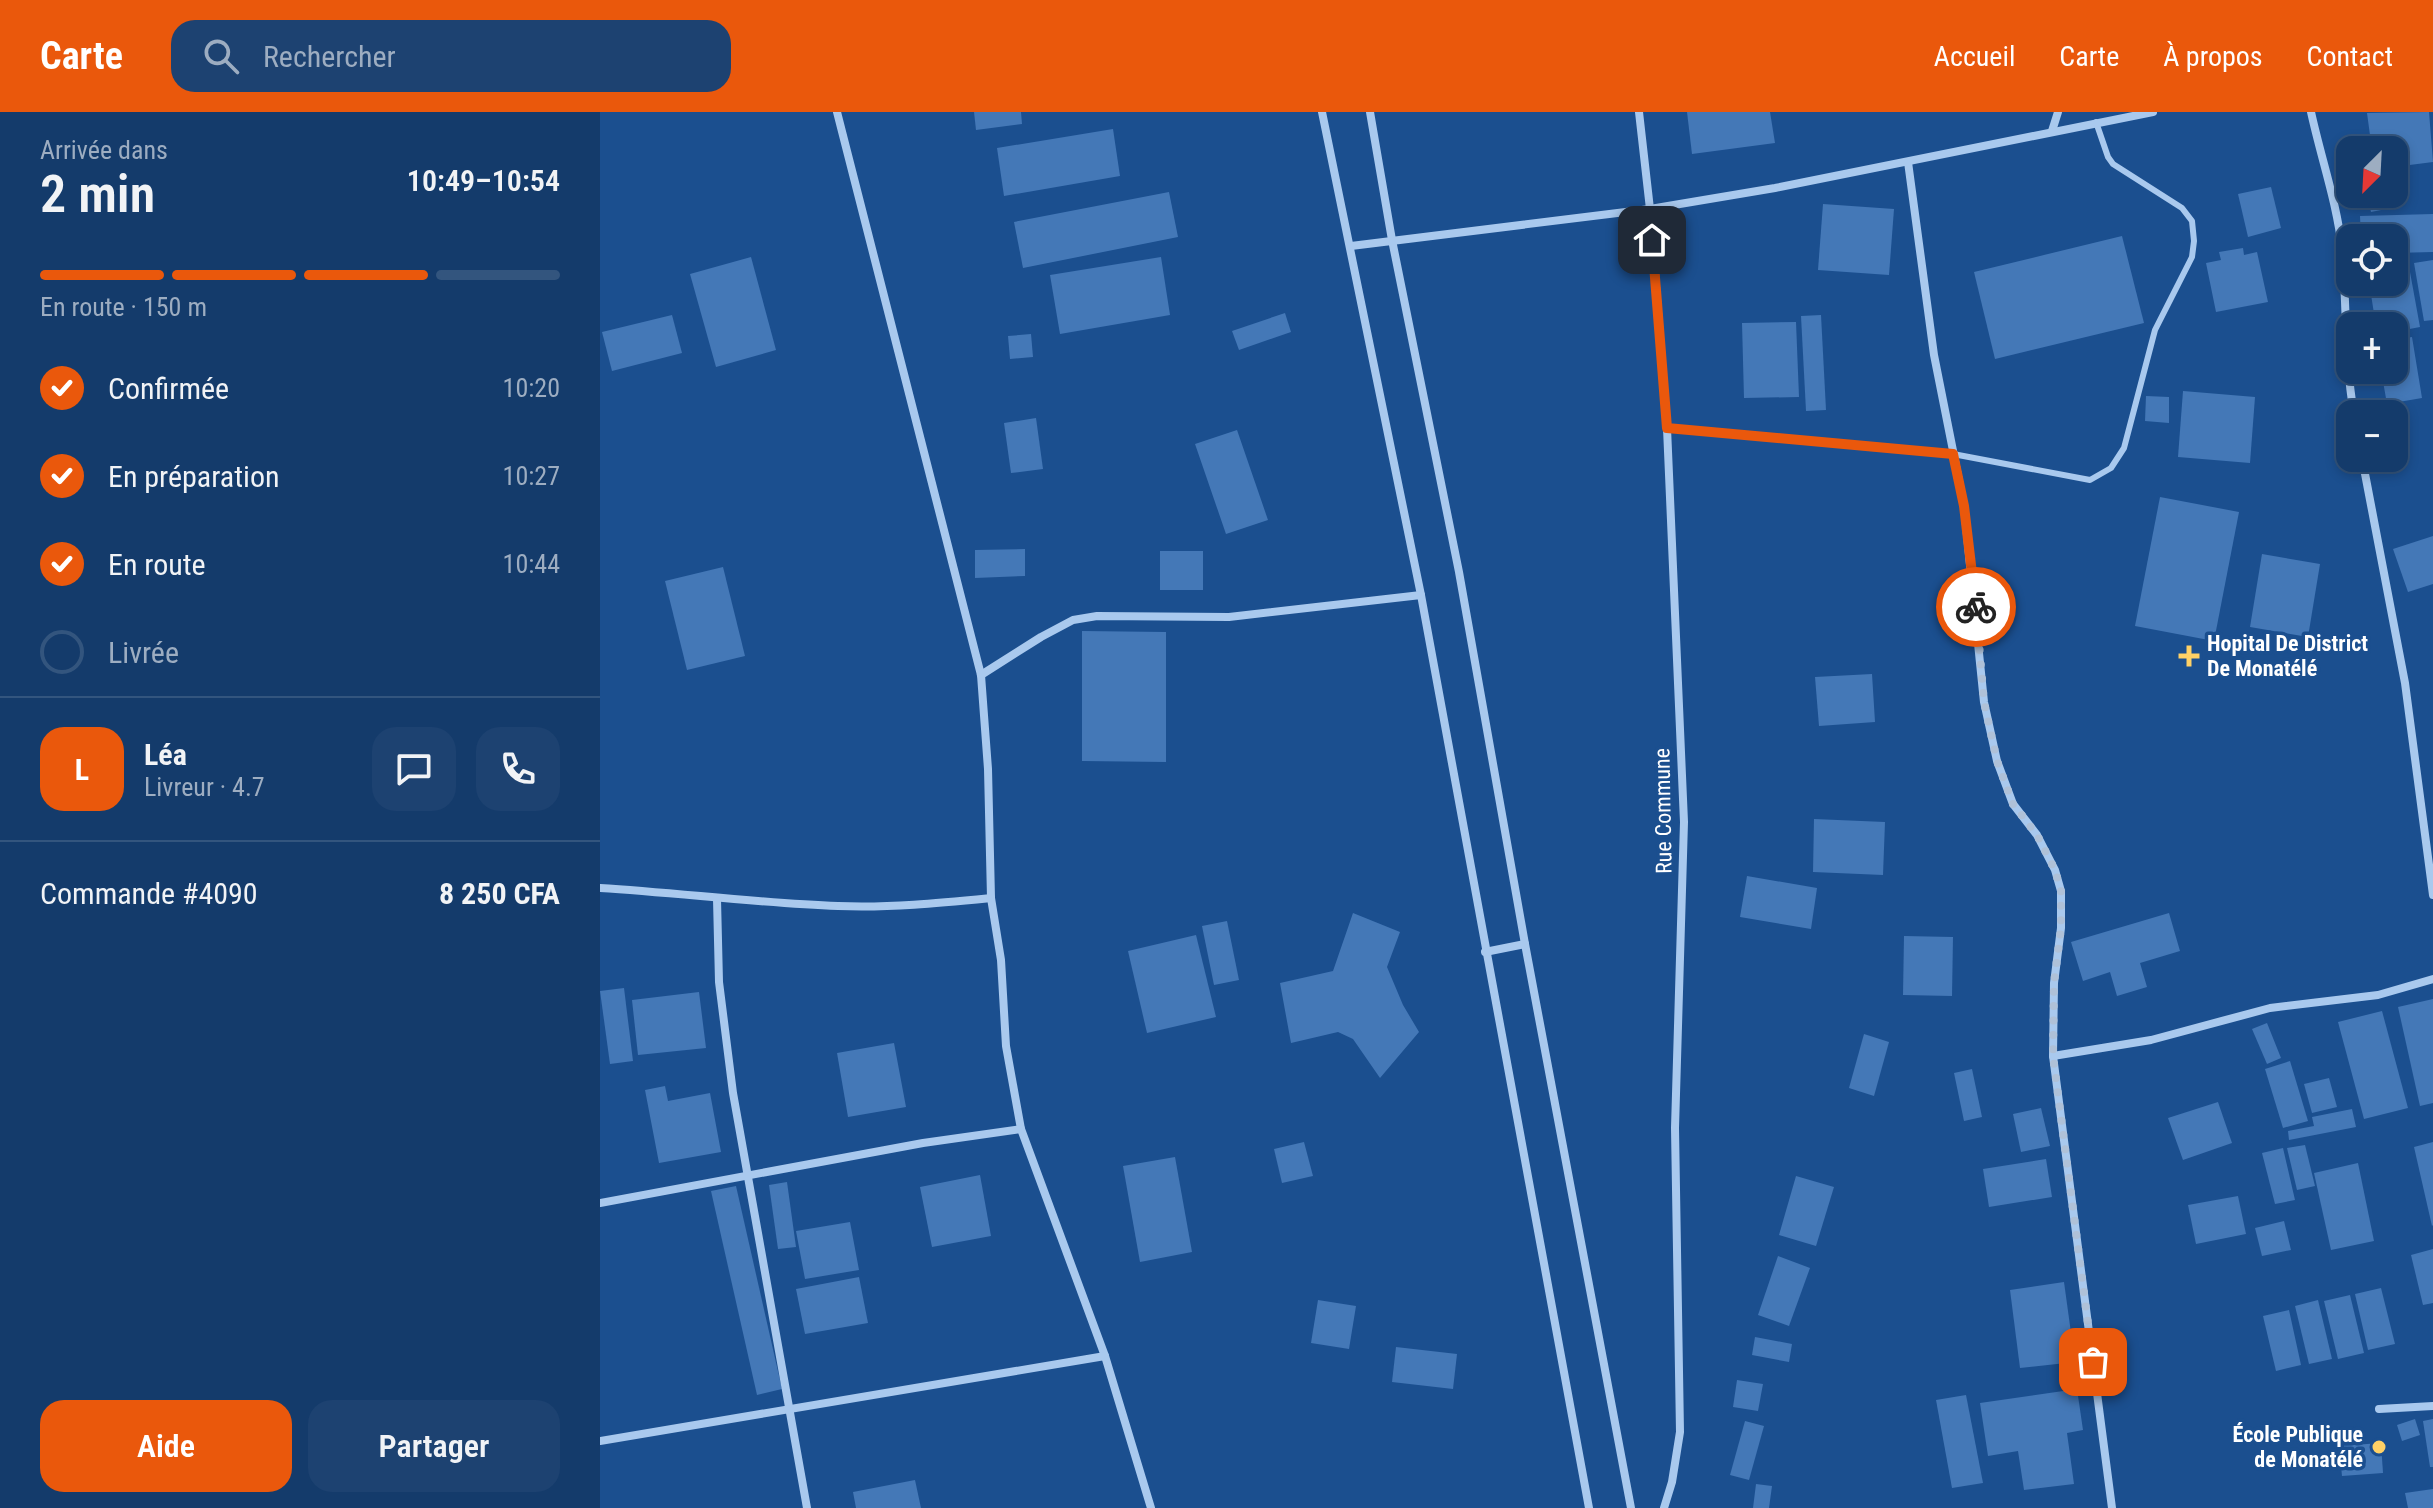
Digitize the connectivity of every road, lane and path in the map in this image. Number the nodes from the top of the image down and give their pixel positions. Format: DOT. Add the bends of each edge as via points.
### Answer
graph roads {
  1 [pos="837,112"];
  2 [pos="1322,112"];
  3 [pos="1370,112"];
  4 [pos="1639,112"];
  5 [pos="2058,112"];
  6 [pos="2153,112"];
  7 [pos="2311,112"];
  8 [pos="2096,122"];
  9 [pos="2052,131"];
  10 [pos="1908,162"];
  11 [pos="1650,209"];
  12 [pos="1392,240"];
  13 [pos="1351,246"];
  14 [pos="2352,400"];
  15 [pos="1667,428"];
  16 [pos="1953,454"];
  17 [pos="2365,472"];
  18 [pos="1421,595"];
  19 [pos="981,675"];
  20 [pos="600,888"];
  21 [pos="2433,895"];
  22 [pos="991,898"];
  23 [pos="717,899"];
  24 [pos="1525,944"];
  25 [pos="1485,952"];
  26 [pos="2433,979"];
  27 [pos="2053,1056"];
  28 [pos="1021,1129"];
  29 [pos="748,1174"];
  30 [pos="600,1203"];
  31 [pos="1105,1356"];
  32 [pos="2433,1406"];
  33 [pos="2379,1409"];
  34 [pos="790,1410"];
  35 [pos="600,1441"];
  36 [pos="807,1508"];
  37 [pos="1151,1508"];
  38 [pos="1589,1508"];
  39 [pos="1631,1508"];
  40 [pos="1664,1508"];
  41 [pos="2112,1508"];
  1 -- 19 [label="street"];
  2 -- 13 [label="street"];
  3 -- 12 [label="street"];
  4 -- 11 [label="street, Rue Commune"];
  5 -- 9 [label="street"];
  6 -- 8 [label="street"];
  7 -- 14 [label="street" via="2342,248"];
  8 -- 9 [label="street"];
  8 -- 16 [label="lane" via="2113,164 2182,208 2192,221 2194,241 2192,257 2155,330 2124,448 2111,468 2090,480"];
  9 -- 10 [label="street"];
  10 -- 11 [label="street"];
  10 -- 16 [label="street"];
  11 -- 12 [label="street"];
  11 -- 15 [label="street, Rue Commune"];
  12 -- 13 [label="street"];
  12 -- 24 [label="street" via="1459,572"];
  13 -- 18 [label="street"];
  15 -- 16 [label="street"];
  15 -- 40 [label="street, Rue Commune" via="1684,822 1675,1128 1680,1432"];
  16 -- 27 [label="street" via="1966,521 1984,702 1997,761 2013,804 2037,835 2061,891"];
  17 -- 21 [label="street" via="2405,683"];
  18 -- 19 [label="street" via="1229,617 1073,620"];
  18 -- 25 [label="street"];
  19 -- 22 [label="street"];
  20 -- 23 [label="street"];
  22 -- 23 [label="street" via="841,906"];
  22 -- 28 [label="street" via="1006,1046"];
  23 -- 29 [label="street" via="719,982"];
  24 -- 25 [label="street"];
  24 -- 39 [label="street"];
  25 -- 38 [label="street"];
  26 -- 27 [label="street" via="2378,995 2270,1008 2151,1040"];
  27 -- 41 [label="street"];
  28 -- 29 [label="street"];
  28 -- 31 [label="street"];
  29 -- 30 [label="street"];
  29 -- 34 [label="street"];
  31 -- 34 [label="street"];
  31 -- 37 [label="street"];
  32 -- 33 [label="street"];
  34 -- 35 [label="street"];
  34 -- 36 [label="street"];
}
